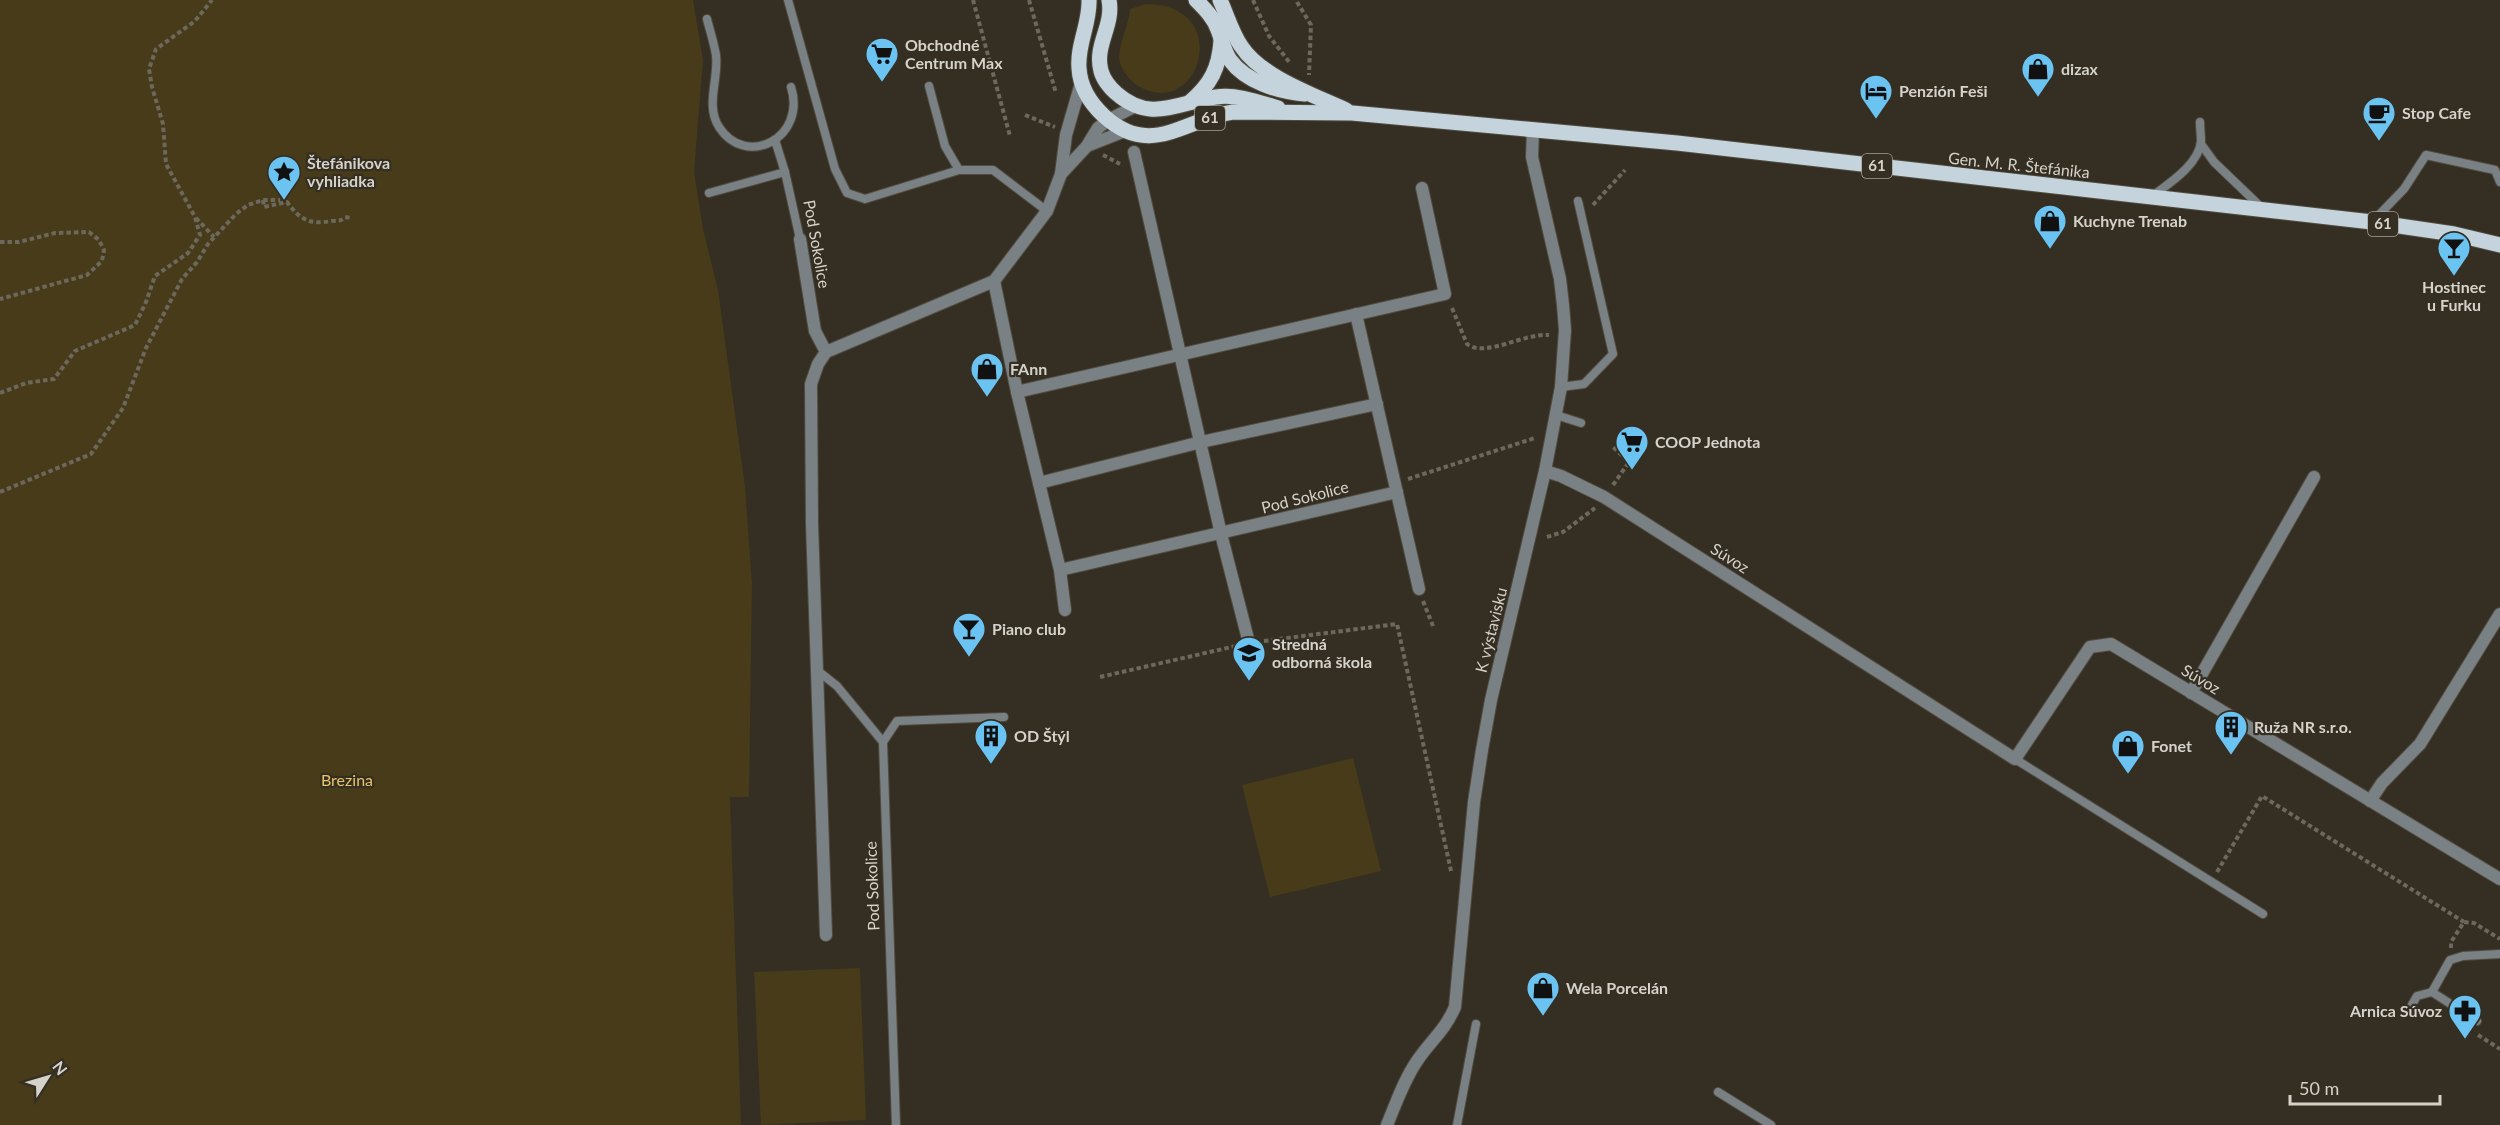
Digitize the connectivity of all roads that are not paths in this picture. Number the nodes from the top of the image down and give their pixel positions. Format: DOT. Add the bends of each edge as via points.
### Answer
graph roads {
  1 [pos="788,0"];
  2 [pos="1089,0"];
  3 [pos="1196,0"];
  4 [pos="1219,0"];
  5 [pos="1111,1"];
  6 [pos="707,19"];
  7 [pos="1085,32"];
  8 [pos="1221,42"];
  9 [pos="1081,83"];
  10 [pos="929,86"];
  11 [pos="791,87"];
  12 [pos="1314,95"];
  13 [pos="1187,104"];
  14 [pos="1136,106"];
  15 [pos="1299,113"];
  16 [pos="1352,113"];
  17 [pos="1108,120"];
  18 [pos="2200,122"];
  19 [pos="1125,130"];
  20 [pos="1533,130"];
  21 [pos="775,140"];
  22 [pos="2201,144"];
  23 [pos="1087,146"];
  24 [pos="1134,152"];
  25 [pos="960,170"];
  26 [pos="785,172"];
  27 [pos="1061,174"];
  28 [pos="2500,182"];
  29 [pos="1422,188"];
  30 [pos="709,193"];
  31 [pos="2151,197"];
  32 [pos="1578,201"];
  33 [pos="2265,210"];
  34 [pos="1047,211"];
  35 [pos="2372,222"];
  36 [pos="800,239"];
  37 [pos="2500,244"];
  38 [pos="994,281"];
  39 [pos="1356,314"];
  40 [pos="826,352"];
  41 [pos="1181,354"];
  42 [pos="1561,387"];
  43 [pos="1017,392"];
  44 [pos="1377,404"];
  45 [pos="1556,415"];
  46 [pos="1581,423"];
  47 [pos="1201,442"];
  48 [pos="1545,471"];
  49 [pos="2314,477"];
  50 [pos="1039,483"];
  51 [pos="1396,487"];
  52 [pos="1221,534"];
  53 [pos="1060,570"];
  54 [pos="1419,589"];
  55 [pos="1065,610"];
  56 [pos="2500,614"];
  57 [pos="1249,643"];
  58 [pos="818,671"];
  59 [pos="2191,693"];
  60 [pos="1004,717"];
  61 [pos="883,742"];
  62 [pos="2015,759"];
  63 [pos="2370,801"];
  64 [pos="2500,879"];
  65 [pos="2263,914"];
  66 [pos="826,935"];
  67 [pos="2500,954"];
  68 [pos="2432,992"];
  69 [pos="2409,1010"];
  70 [pos="2477,1021"];
  71 [pos="1476,1024"];
  72 [pos="1718,1092"];
  73 [pos="896,1125"];
  74 [pos="1387,1125"];
  75 [pos="1457,1125"];
  76 [pos="1771,1125"];
  1 -- 25 [label="lane" via="835,169 847,193 865,199"];
  2 -- 7 [label="main road, 61"];
  3 -- 8 [label="main road, 61" via="1218,27"];
  4 -- 8 [label="main road, 61"];
  4 -- 12 [label="main road, 61" via="1240,45 1253,61"];
  5 -- 7 [label="main road, 61"];
  5 -- 14 [label="main road, 61" via="1111,16 1099,56 1102,73 1111,88"];
  6 -- 21 [label="lane" via="716,54 712,106 718,127 744,145"];
  7 -- 9 [label="main road, 61" via="1079,58"];
  8 -- 12 [label="main road, 61" via="1230,60 1260,83 1285,93"];
  8 -- 13 [label="main road, 61" via="1213,78"];
  9 -- 17 [label="main road, 61" via="1096,109"];
  9 -- 27 [label="street" via="1066,135"];
  10 -- 25 [label="lane" via="945,146"];
  11 -- 21 [label="lane" via="793,116"];
  12 -- 16 [label="main road, 61"];
  13 -- 14 [label="main road, 61" via="1153,110"];
  13 -- 15 [label="main road, 61" via="1216,97 1239,97"];
  14 -- 17 [label="street"];
  15 -- 16 [label="main road, 61"];
  15 -- 19 [label="main road, 61" via="1217,114 1174,132 1156,135"];
  16 -- 20 [label="main road, 61"];
  17 -- 19 [label="main road, 61"];
  17 -- 23 [label="street"];
  18 -- 22 [label="lane"];
  19 -- 23 [label="street"];
  20 -- 31 [label="main road, Gen. M. R. Štefánika / 61"];
  20 -- 42 [label="street, K výstavisku" via="1532,157 1562,296 1565,330"];
  21 -- 26 [label="lane, Pod Sokolice"];
  22 -- 31 [label="lane" via="2183,173"];
  22 -- 33 [label="lane" via="2218,166"];
  23 -- 27 [label="street"];
  24 -- 41 [label="street"];
  25 -- 34 [label="lane" via="993,170"];
  26 -- 30 [label="lane"];
  26 -- 36 [label="lane, Pod Sokolice"];
  27 -- 34 [label="street"];
  28 -- 35 [label="lane" via="2495,170 2426,155 2404,189"];
  29 -- 39 [label="street" via="1445,294"];
  31 -- 33 [label="main road, Gen. M. R. Štefánika / 61"];
  32 -- 42 [label="lane" via="1613,354 1584,384"];
  33 -- 35 [label="main road, Gen. M. R. Štefánika / 61"];
  34 -- 38 [label="street"];
  35 -- 37 [label="main road, Gen. M. R. Štefánika / 61"];
  36 -- 40 [label="street, Pod Sokolice" via="815,331"];
  38 -- 40 [label="street"];
  38 -- 43 [label="street"];
  39 -- 41 [label="street"];
  39 -- 44 [label="street"];
  40 -- 58 [label="street" via="811,384"];
  41 -- 43 [label="street"];
  41 -- 47 [label="street"];
  42 -- 45 [label="street, K výstavisku"];
  43 -- 50 [label="street"];
  44 -- 47 [label="street"];
  44 -- 51 [label="street"];
  45 -- 46 [label="lane"];
  45 -- 48 [label="street, K výstavisku"];
  47 -- 50 [label="street"];
  47 -- 52 [label="street"];
  48 -- 62 [label="street, Súvoz" via="1604,497"];
  48 -- 74 [label="street, K výstavisku" via="1482,750 1455,1007 1448,1024 1409,1075"];
  49 -- 59 [label="street"];
  50 -- 53 [label="street"];
  51 -- 52 [label="street, Pod Sokolice"];
  51 -- 54 [label="street"];
  52 -- 53 [label="street, Pod Sokolice"];
  52 -- 57 [label="street"];
  53 -- 55 [label="street"];
  56 -- 63 [label="street" via="2420,744"];
  58 -- 61 [label="lane" via="837,686"];
  58 -- 66 [label="street"];
  59 -- 62 [label="street, Súvoz" via="2111,644 2090,647"];
  59 -- 63 [label="street, Súvoz"];
  60 -- 61 [label="lane" via="897,721"];
  61 -- 73 [label="lane, Pod Sokolice"];
  62 -- 65 [label="lane, Súvoz"];
  63 -- 64 [label="street, Súvoz"];
  67 -- 68 [label="lane" via="2450,960"];
  68 -- 69 [label="lane" via="2417,996"];
  68 -- 70 [label="lane"];
  71 -- 75 [label="lane"];
  72 -- 76 [label="lane"];
}
